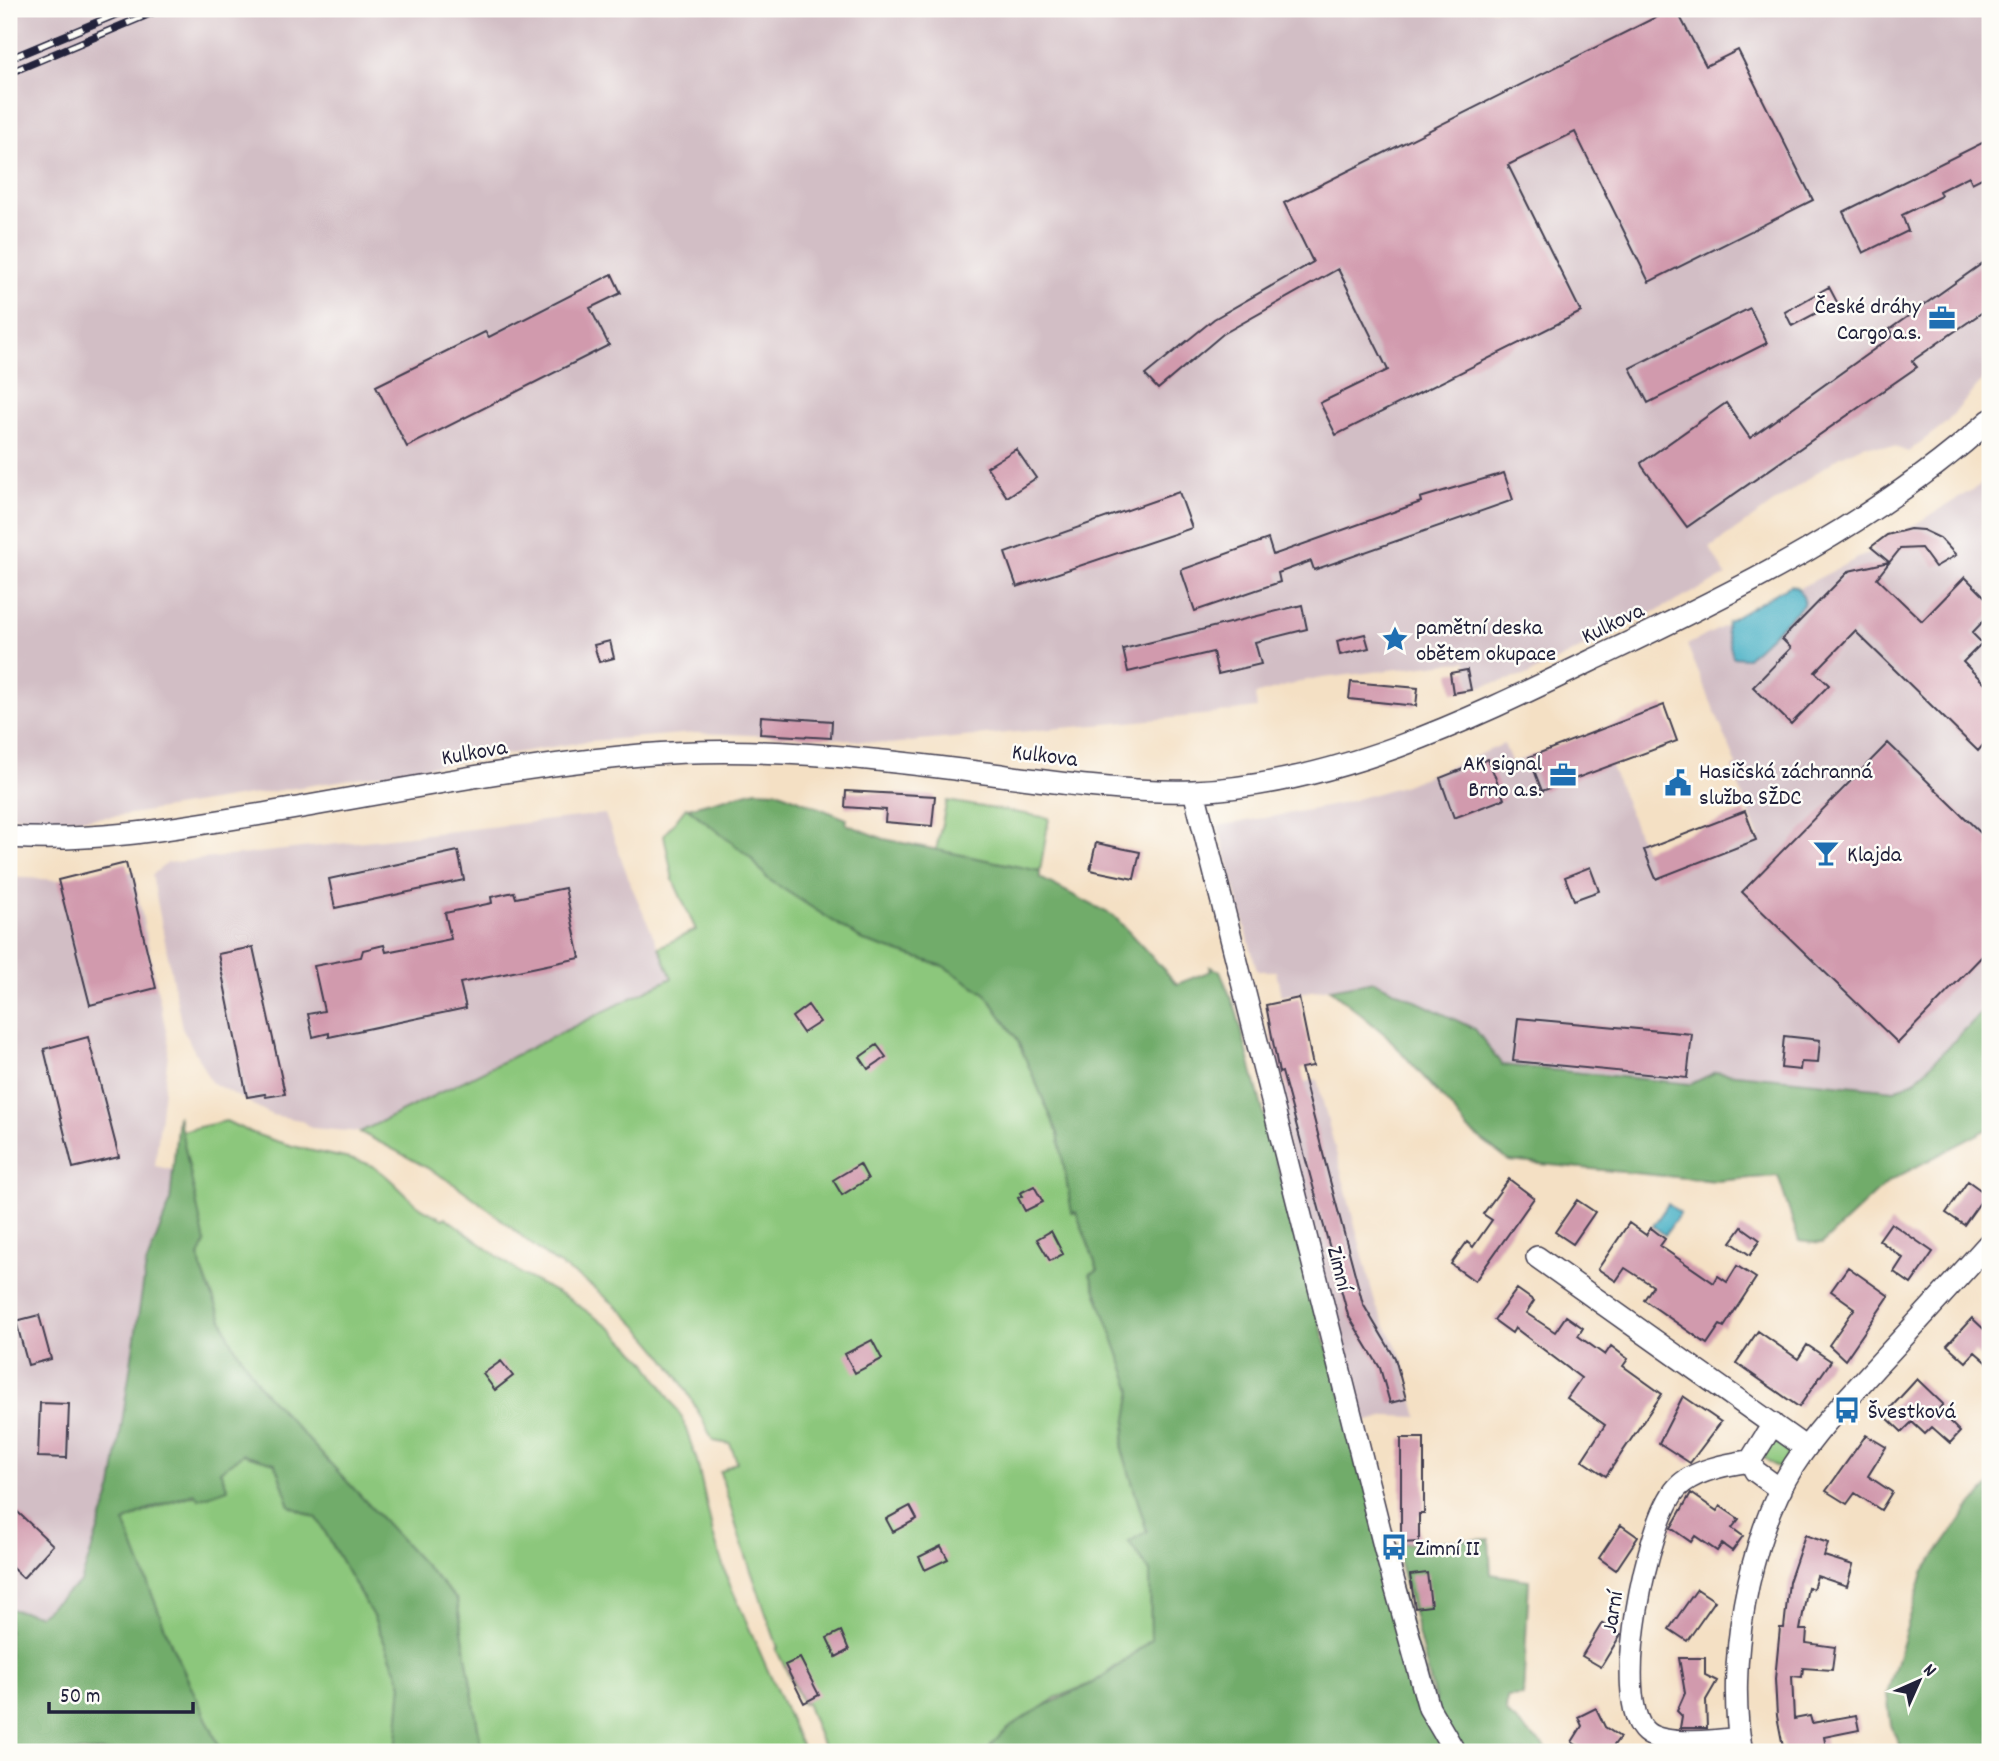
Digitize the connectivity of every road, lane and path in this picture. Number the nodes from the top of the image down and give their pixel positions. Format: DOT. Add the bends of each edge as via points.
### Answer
graph roads {
  1 [pos="1990,420"];
  2 [pos="1194,791"];
  3 [pos="9,837"];
  4 [pos="1990,1242"];
  5 [pos="1537,1257"];
  6 [pos="1773,1424"];
  7 [pos="1806,1448"];
  8 [pos="1746,1462"];
  9 [pos="1781,1490"];
  10 [pos="1741,1745"];
  11 [pos="1455,1752"];
  1 -- 2 [label="street, Kulkova" via="1929,470 1826,540 1755,580 1493,708 1313,775"];
  2 -- 3 [label="street, Kulkova" via="1105,788 871,759 704,751 559,764 139,834 66,841"];
  2 -- 11 [label="street, Zimní" via="1385,1550 1429,1708"];
  4 -- 7 [label="street, Jarní"];
  5 -- 6 [label="street"];
  6 -- 7 [label="street"];
  6 -- 8 [label="street"];
  7 -- 9 [label="street, Jarní"];
  8 -- 9 [label="street"];
  8 -- 10 [label="street, Jarní" via="1686,1480 1664,1506 1647,1559 1630,1679 1632,1710 1650,1735"];
  9 -- 10 [label="street, Jarní" via="1766,1529 1738,1639"];
}
